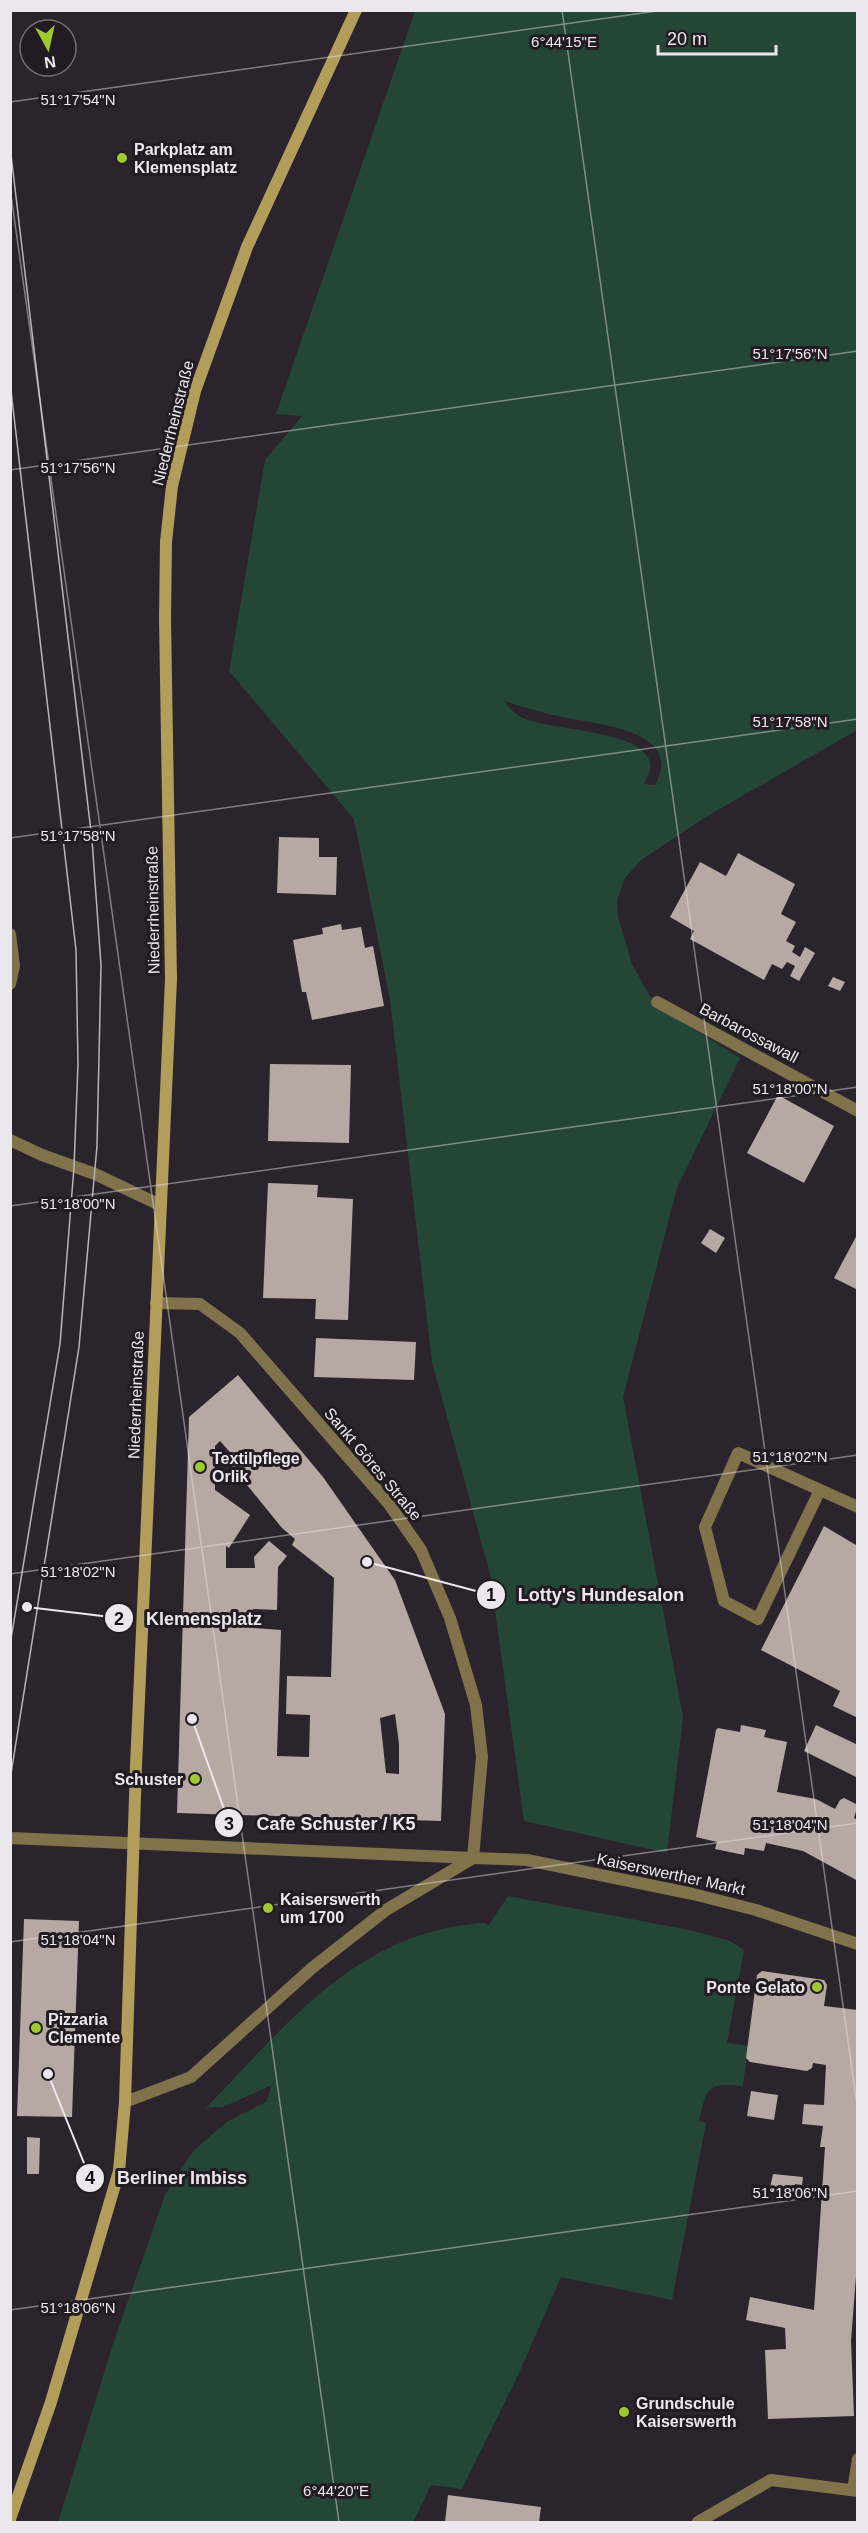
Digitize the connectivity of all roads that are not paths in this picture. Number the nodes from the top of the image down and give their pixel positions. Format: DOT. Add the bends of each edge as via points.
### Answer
graph roads {
  1 [pos="356,10"];
  2 [pos="10,934"];
  3 [pos="10,984"];
  4 [pos="657,1002"];
  5 [pos="858,1111"];
  6 [pos="10,1140"];
  7 [pos="160,1205"];
  8 [pos="156,1303"];
  9 [pos="820,1490"];
  10 [pos="858,1507"];
  11 [pos="10,1838"];
  12 [pos="134,1845"];
  13 [pos="473,1858"];
  14 [pos="858,1944"];
  15 [pos="126,2102"];
  16 [pos="858,2459"];
  17 [pos="855,2491"];
  18 [pos="10,2519"];
  19 [pos="698,2523"];
  1 -- 7 [label="main road, Niederrheinstraße" via="247,247 195,391 172,486 166,542 165,620 171,979"];
  2 -- 3 [label="street" via="14,966"];
  4 -- 5 [label="street, Barbarossawall"];
  6 -- 7 [label="street" via="95,1173"];
  7 -- 8 [label="main road, Niederrheinstraße"];
  8 -- 12 [label="main road, Niederrheinstraße"];
  8 -- 13 [label="street, Sankt Göres Straße" via="201,1304 240,1333 389,1504 421,1550 450,1618 476,1705 482,1757"];
  9 -- 9 [label="street" via="738,1453 705,1527 724,1601 758,1619"];
  9 -- 10 [label="street"];
  11 -- 12 [label="street, Kaiserswerther Markt"];
  12 -- 13 [label="street, Kaiserswerther Markt"];
  12 -- 15 [label="main road, Niederrheinstraße"];
  13 -- 14 [label="street, Kaiserswerther Markt" via="527,1860 693,1894"];
  13 -- 15 [label="street" via="386,1910 321,1960 191,2077"];
  15 -- 18 [label="main road, Niederrheinstraße" via="119,2171 51,2402"];
  16 -- 17 [label="street"];
  17 -- 19 [label="street" via="771,2480"];
}
